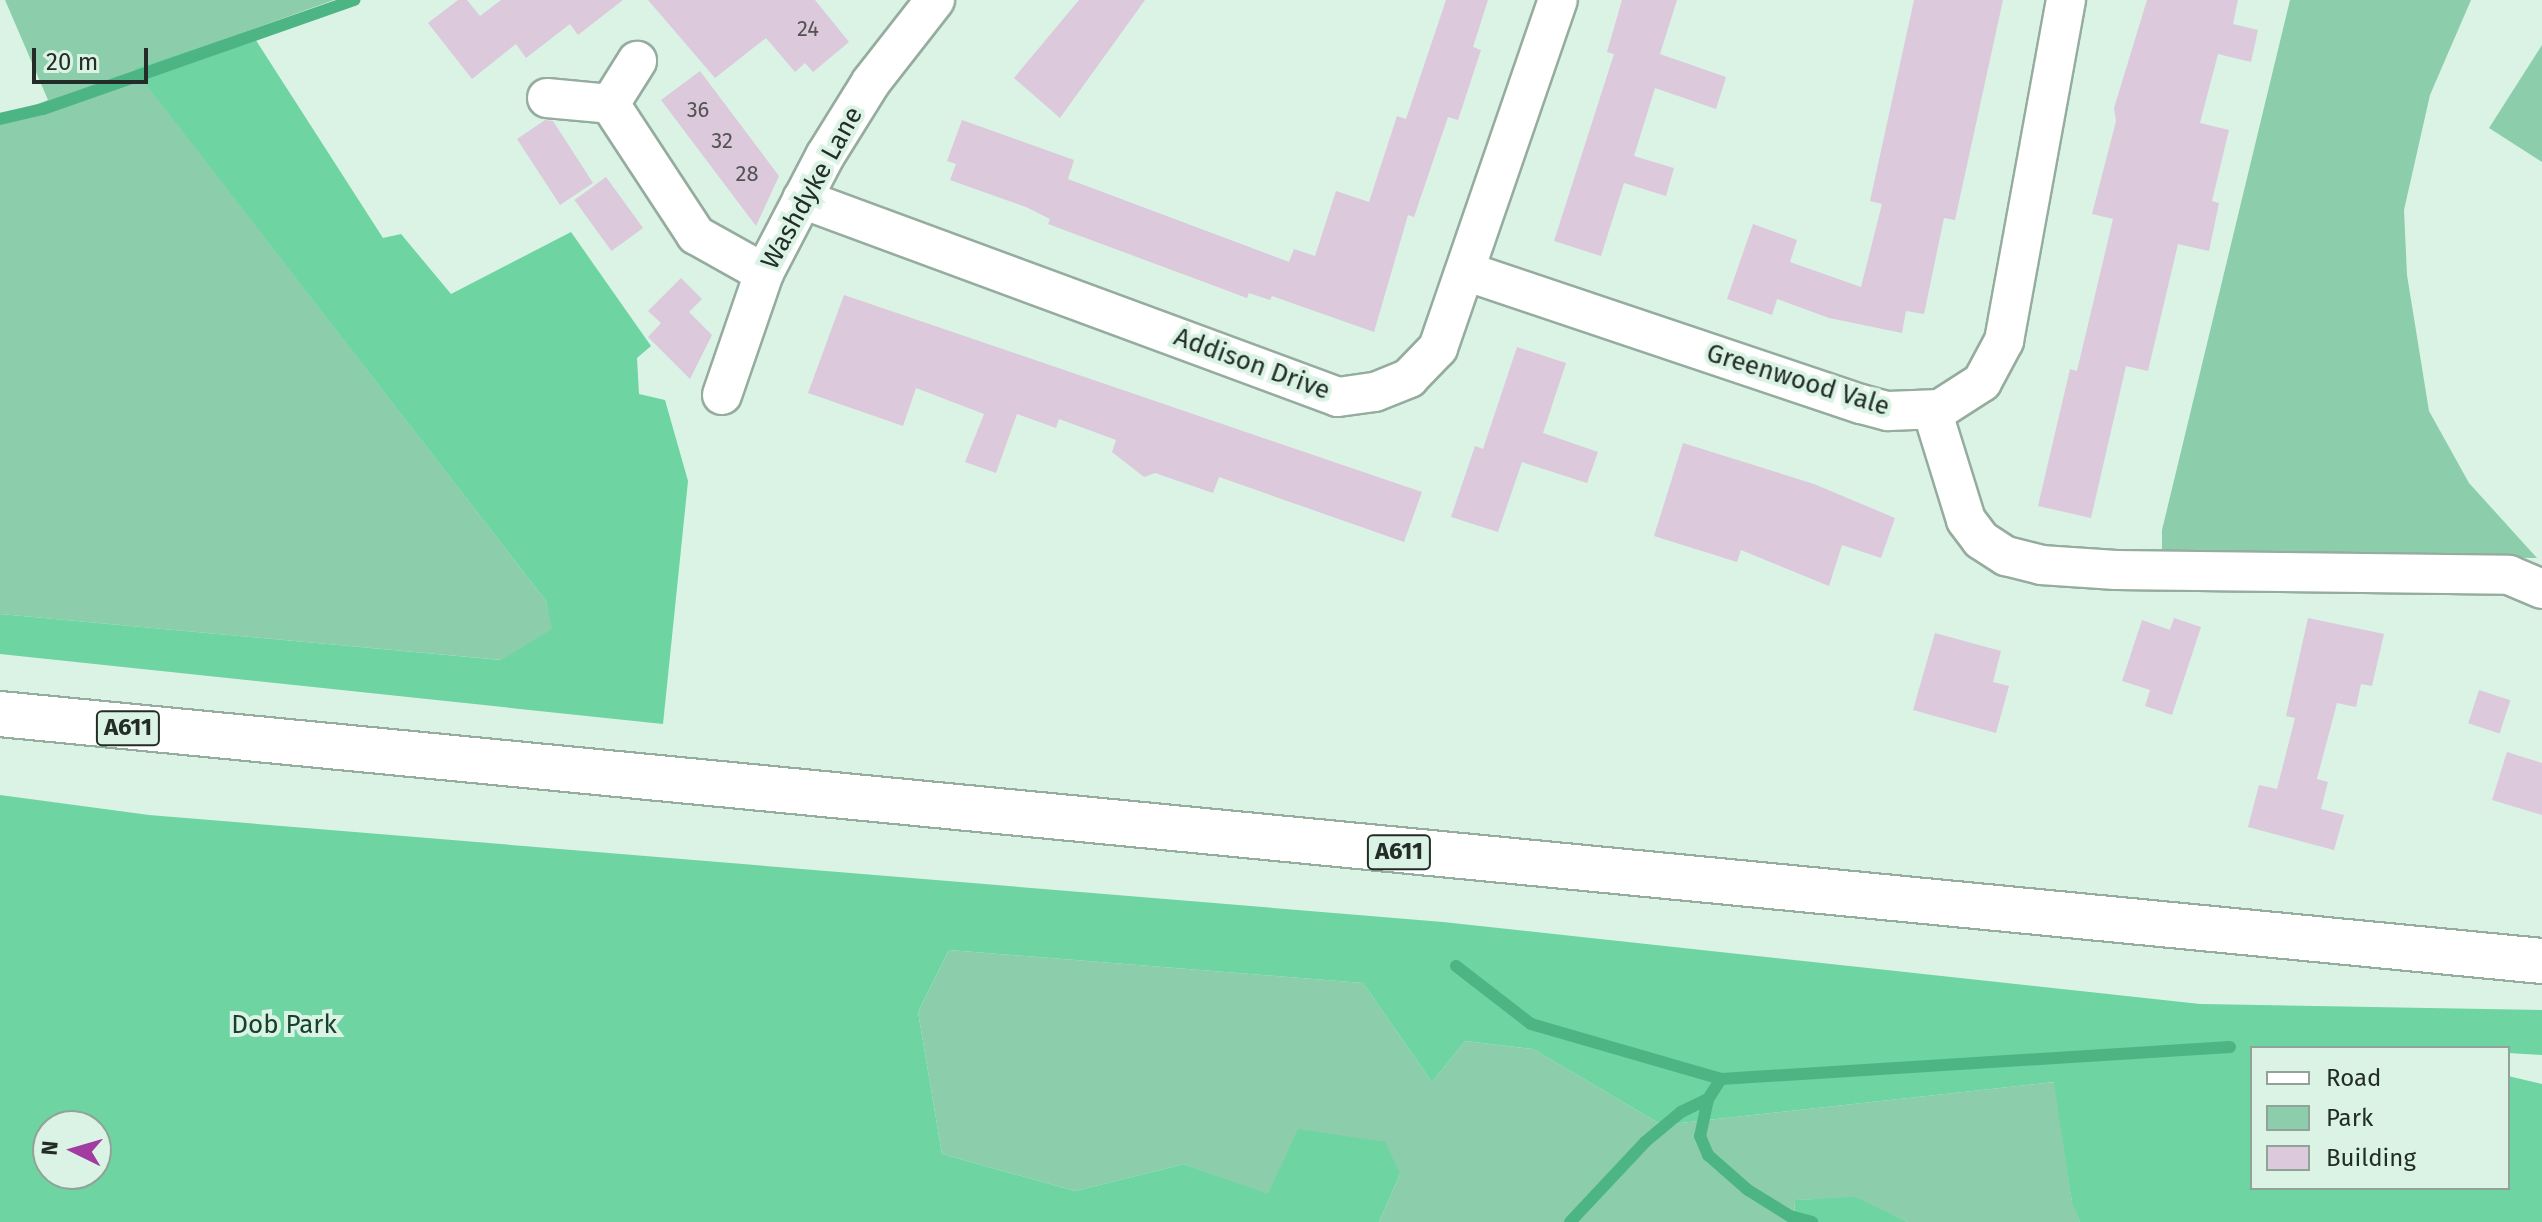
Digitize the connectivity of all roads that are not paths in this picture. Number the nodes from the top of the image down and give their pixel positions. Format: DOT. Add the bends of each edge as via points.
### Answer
graph roads {
  1 [pos="935,0"];
  2 [pos="1558,0"];
  3 [pos="2066,0"];
  4 [pos="637,61"];
  5 [pos="547,98"];
  6 [pos="610,104"];
  7 [pos="802,199"];
  8 [pos="1465,271"];
  9 [pos="764,273"];
  10 [pos="722,395"];
  11 [pos="1932,410"];
  12 [pos="2542,589"];
  13 [pos="0,714"];
  14 [pos="2542,961"];
  1 -- 7 [label="street, Washdyke Lane" via="871,82"];
  2 -- 8 [label="street, Addison Drive"];
  3 -- 11 [label="street, Greenwood Vale" via="2004,341 1982,382 1963,398"];
  4 -- 6 [label="street"];
  5 -- 6 [label="street"];
  6 -- 9 [label="street" via="696,235"];
  7 -- 8 [label="street, Addison Drive" via="1338,397 1375,392 1409,378 1438,348"];
  7 -- 9 [label="street, Washdyke Lane"];
  8 -- 11 [label="street, Greenwood Vale" via="1861,404 1888,411"];
  9 -- 10 [label="street, Washdyke Lane"];
  11 -- 12 [label="street" via="1966,520 1981,540 2006,556 2041,565 2509,575"];
  13 -- 14 [label="main road, A611"];
}
